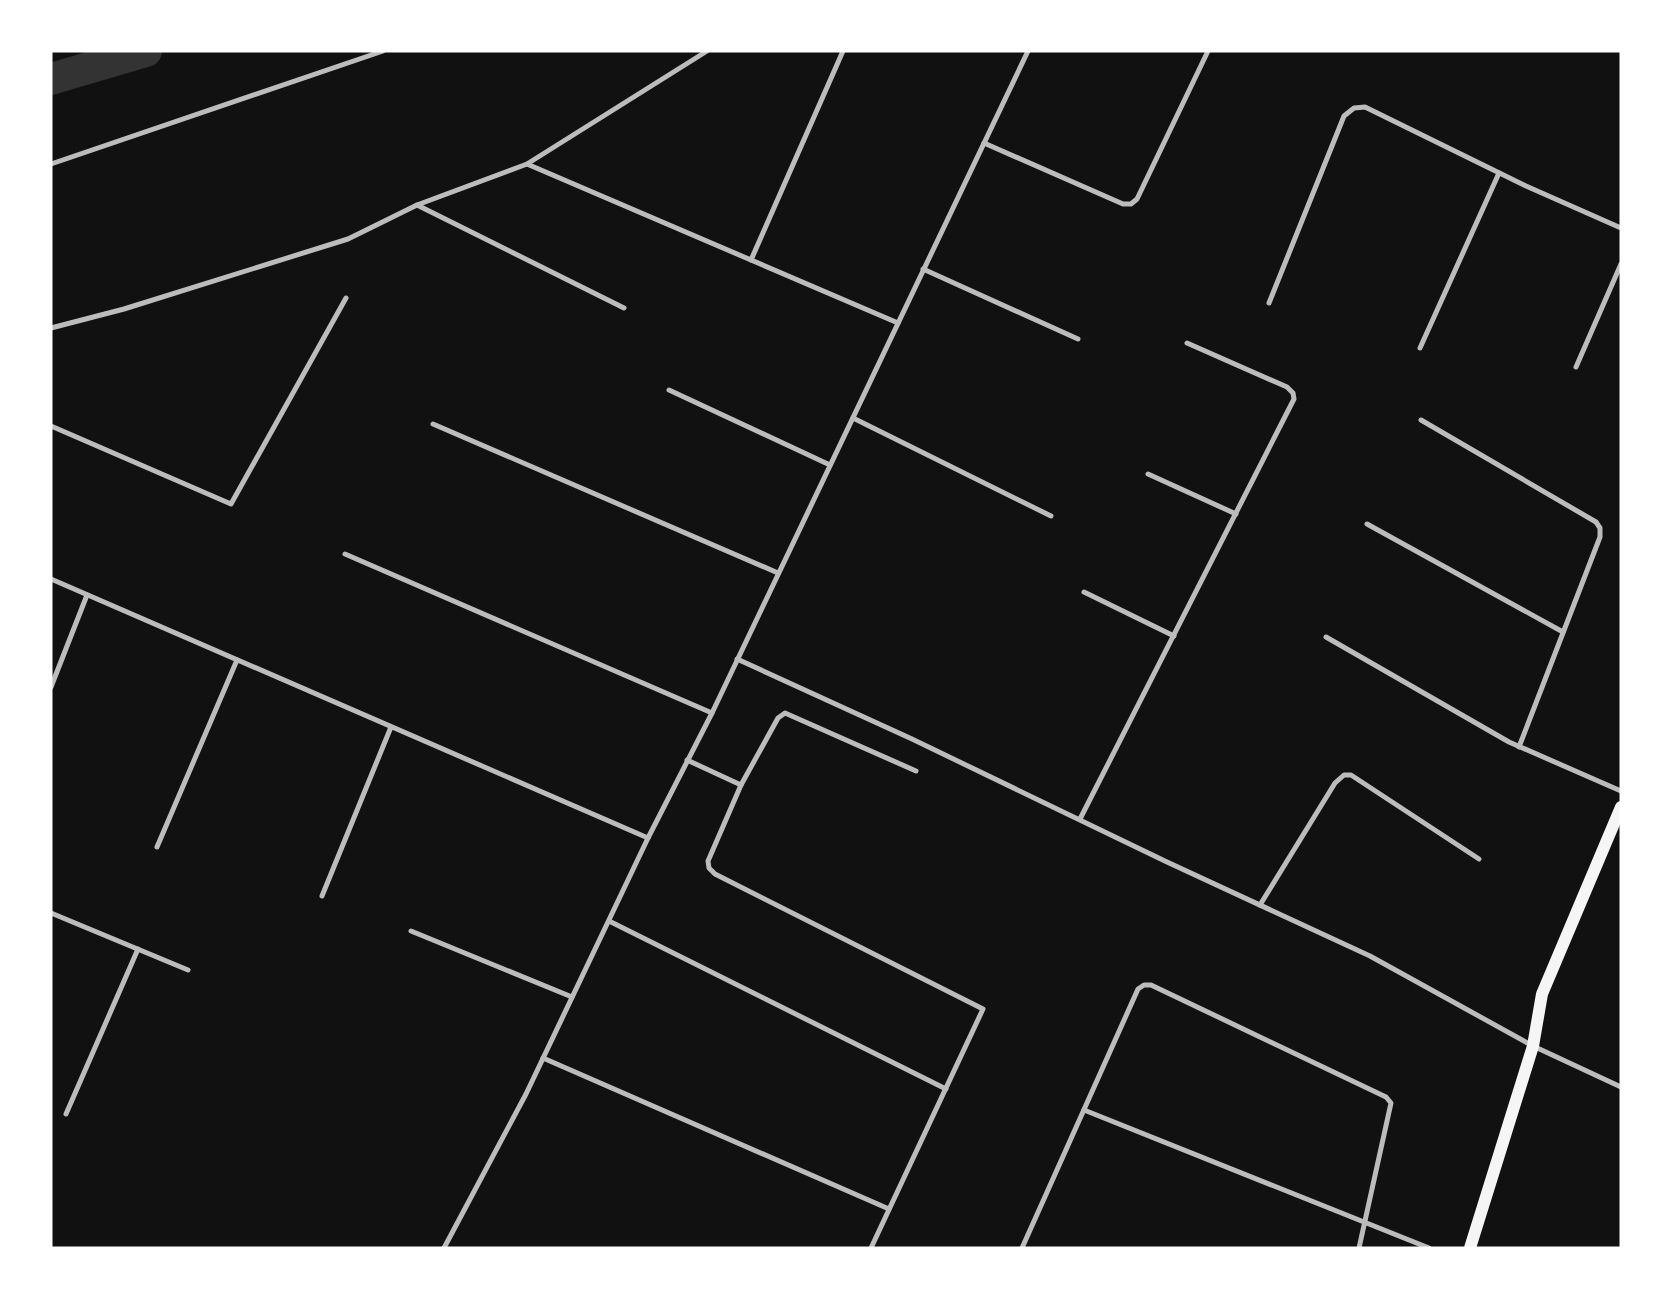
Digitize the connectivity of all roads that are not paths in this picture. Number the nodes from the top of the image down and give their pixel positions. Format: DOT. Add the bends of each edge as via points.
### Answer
graph roads {
  1 [pos="384,51"];
  2 [pos="707,51"];
  3 [pos="843,51"];
  4 [pos="1028,51"];
  5 [pos="1208,51"];
  6 [pos="984,143"];
  7 [pos="51,164"];
  8 [pos="527,164"];
  9 [pos="1498,173"];
  10 [pos="417,205"];
  11 [pos="1621,228"];
  12 [pos="751,260"];
  13 [pos="1621,264"];
  14 [pos="924,268"];
  15 [pos="346,298"];
  16 [pos="1269,303"];
  17 [pos="624,308"];
  18 [pos="898,323"];
  19 [pos="51,328"];
  20 [pos="1078,339"];
  21 [pos="1187,343"];
  22 [pos="1420,348"];
  23 [pos="1576,367"];
  24 [pos="668,390"];
  25 [pos="853,418"];
  26 [pos="1421,420"];
  27 [pos="432,424"];
  28 [pos="51,426"];
  29 [pos="830,465"];
  30 [pos="1148,474"];
  31 [pos="1236,514"];
  32 [pos="1051,516"];
  33 [pos="1367,524"];
  34 [pos="345,554"];
  35 [pos="778,573"];
  36 [pos="51,579"];
  37 [pos="1084,592"];
  38 [pos="87,595"];
  39 [pos="1563,632"];
  40 [pos="1174,636"];
  41 [pos="1326,637"];
  42 [pos="737,659"];
  43 [pos="237,660"];
  44 [pos="51,687"];
  45 [pos="712,713"];
  46 [pos="391,727"];
  47 [pos="1519,747"];
  48 [pos="687,760"];
  49 [pos="916,771"];
  50 [pos="741,785"];
  51 [pos="1621,792"];
  52 [pos="1621,807"];
  53 [pos="1080,819"];
  54 [pos="648,838"];
  55 [pos="157,847"];
  56 [pos="1479,859"];
  57 [pos="322,896"];
  58 [pos="1260,905"];
  59 [pos="51,913"];
  60 [pos="609,921"];
  61 [pos="411,931"];
  62 [pos="138,949"];
  63 [pos="188,970"];
  64 [pos="572,996"];
  65 [pos="1533,1046"];
  66 [pos="543,1058"];
  67 [pos="1621,1087"];
  68 [pos="946,1089"];
  69 [pos="1084,1110"];
  70 [pos="66,1114"];
  71 [pos="890,1209"];
  72 [pos="1365,1223"];
  73 [pos="444,1248"];
  74 [pos="871,1248"];
  75 [pos="1022,1248"];
  76 [pos="1358,1248"];
  77 [pos="1429,1248"];
  78 [pos="1470,1248"];
  1 -- 7 [label="street"];
  2 -- 8 [label="street"];
  3 -- 12 [label="street"];
  4 -- 6 [label="street"];
  5 -- 6 [label="street" via="1137,199 1131,204 1124,204"];
  6 -- 14 [label="street"];
  8 -- 10 [label="street"];
  8 -- 12 [label="street"];
  9 -- 11 [label="street"];
  9 -- 16 [label="street" via="1366,107 1354,108 1344,116"];
  9 -- 22 [label="street"];
  10 -- 17 [label="street"];
  10 -- 19 [label="street" via="348,239 124,309"];
  12 -- 18 [label="street"];
  13 -- 23 [label="street"];
  14 -- 18 [label="street"];
  14 -- 20 [label="street"];
  15 -- 28 [label="street" via="231,504"];
  18 -- 25 [label="street"];
  21 -- 31 [label="street" via="1287,387 1293,393 1294,399"];
  24 -- 29 [label="street"];
  25 -- 29 [label="street"];
  25 -- 32 [label="street"];
  26 -- 39 [label="street" via="1596,522 1600,537"];
  27 -- 35 [label="street"];
  29 -- 35 [label="street"];
  30 -- 31 [label="street"];
  31 -- 40 [label="street"];
  33 -- 39 [label="street"];
  34 -- 45 [label="street"];
  35 -- 42 [label="street"];
  36 -- 38 [label="street"];
  37 -- 40 [label="street"];
  38 -- 43 [label="street"];
  38 -- 44 [label="street"];
  39 -- 47 [label="street"];
  40 -- 53 [label="street"];
  41 -- 47 [label="street"];
  42 -- 45 [label="street"];
  42 -- 53 [label="street"];
  43 -- 46 [label="street"];
  43 -- 55 [label="street"];
  45 -- 48 [label="street"];
  46 -- 54 [label="street"];
  46 -- 57 [label="street"];
  47 -- 51 [label="street"];
  48 -- 50 [label="street"];
  48 -- 54 [label="street"];
  49 -- 50 [label="street" via="785,713 778,718"];
  50 -- 68 [label="street" via="708,861 715,874 983,1009"];
  52 -- 65 [label="main road" via="1542,994"];
  53 -- 58 [label="street"];
  54 -- 60 [label="street"];
  56 -- 58 [label="street" via="1351,775 1344,775 1335,783"];
  58 -- 65 [label="street" via="1370,956"];
  59 -- 62 [label="street"];
  60 -- 64 [label="street"];
  60 -- 68 [label="street"];
  61 -- 64 [label="street"];
  62 -- 63 [label="street"];
  62 -- 70 [label="street"];
  64 -- 66 [label="street"];
  65 -- 67 [label="street"];
  65 -- 78 [label="main road"];
  66 -- 71 [label="street"];
  66 -- 73 [label="street"];
  68 -- 71 [label="street"];
  69 -- 72 [label="street"];
  69 -- 72 [label="street" via="1138,989 1151,985 1386,1097 1391,1103"];
  69 -- 75 [label="street"];
  71 -- 74 [label="street"];
  72 -- 76 [label="street"];
  72 -- 77 [label="street"];
}
